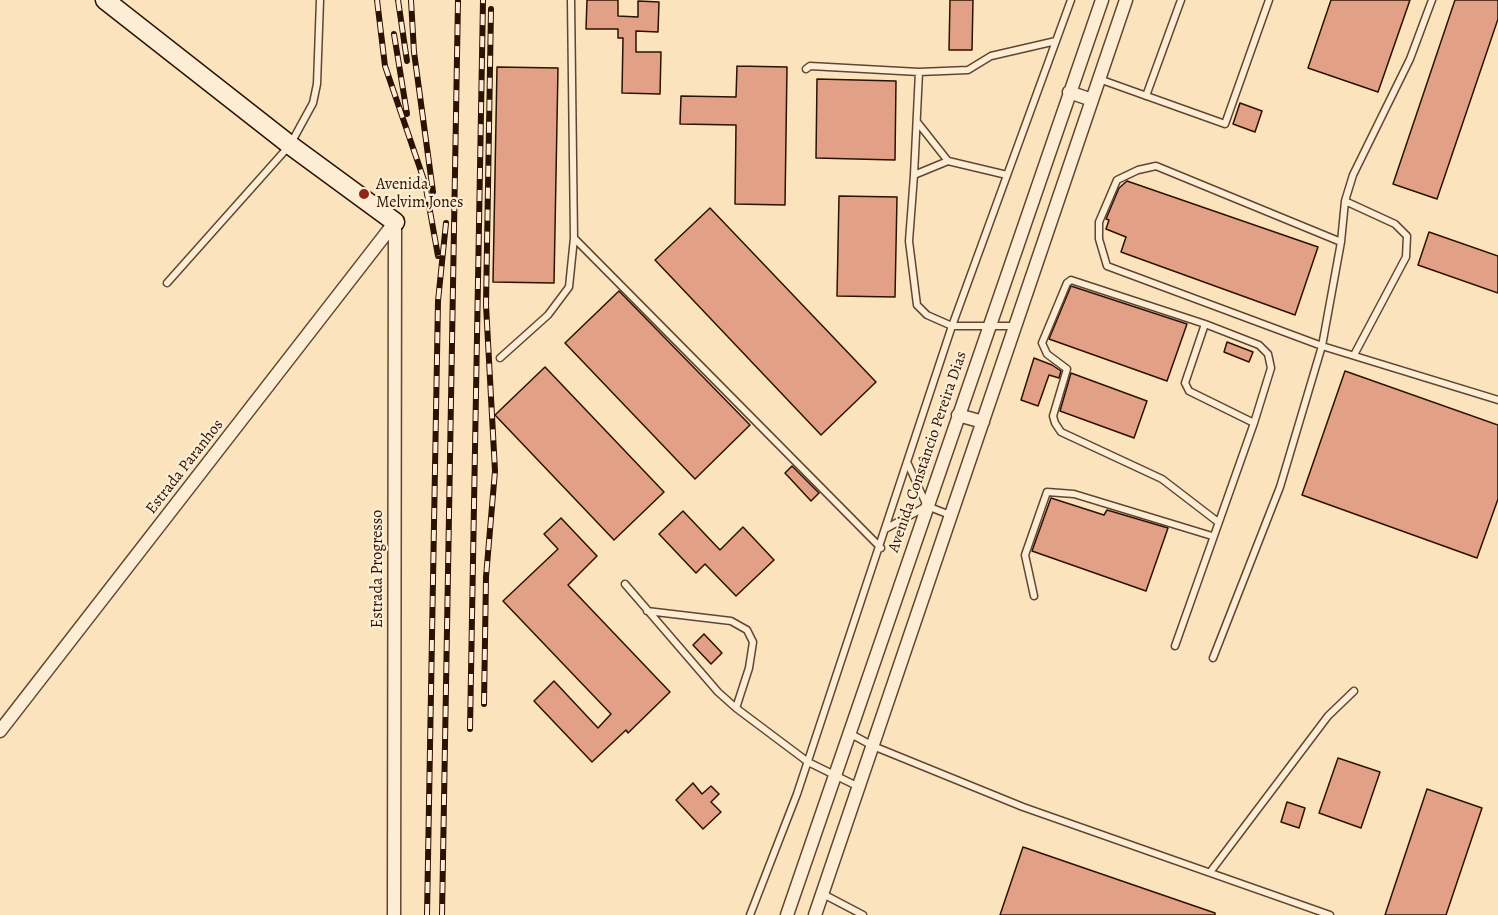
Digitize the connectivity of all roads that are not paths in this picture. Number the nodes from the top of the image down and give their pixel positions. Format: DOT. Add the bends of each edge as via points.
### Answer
graph roads {
  1 [pos="105,0"];
  2 [pos="320,0"];
  3 [pos="571,0"];
  4 [pos="1071,0"];
  5 [pos="1102,0"];
  6 [pos="1126,0"];
  7 [pos="1181,0"];
  8 [pos="1269,0"];
  9 [pos="1432,0"];
  10 [pos="1056,41"];
  11 [pos="806,69"];
  12 [pos="919,72"];
  13 [pos="1098,79"];
  14 [pos="1069,92"];
  15 [pos="1146,96"];
  16 [pos="1092,100"];
  17 [pos="918,123"];
  18 [pos="290,145"];
  19 [pos="948,161"];
  20 [pos="914,175"];
  21 [pos="1007,175"];
  22 [pos="1345,201"];
  23 [pos="395,222"];
  24 [pos="574,238"];
  25 [pos="1341,242"];
  26 [pos="167,283"];
  27 [pos="1205,324"];
  28 [pos="951,326"];
  29 [pos="989,326"];
  30 [pos="1014,326"];
  31 [pos="1322,346"];
  32 [pos="1354,355"];
  33 [pos="500,358"];
  34 [pos="1498,399"];
  35 [pos="958,415"];
  36 [pos="983,422"];
  37 [pos="1254,423"];
  38 [pos="908,463"];
  39 [pos="927,506"];
  40 [pos="950,515"];
  41 [pos="1218,522"];
  42 [pos="887,528"];
  43 [pos="1212,536"];
  44 [pos="881,548"];
  45 [pos="625,584"];
  46 [pos="1034,596"];
  47 [pos="647,610"];
  48 [pos="1174,646"];
  49 [pos="1213,658"];
  50 [pos="1354,691"];
  51 [pos="736,708"];
  52 [pos="0,731"];
  53 [pos="849,733"];
  54 [pos="873,746"];
  55 [pos="808,762"];
  56 [pos="833,776"];
  57 [pos="860,787"];
  58 [pos="1210,871"];
  59 [pos="822,894"];
  60 [pos="394,915"];
  61 [pos="750,915"];
  62 [pos="787,915"];
  63 [pos="815,915"];
  64 [pos="863,915"];
  65 [pos="1330,915"];
  1 -- 18 [label="street"];
  2 -- 18 [label="lane" via="317,84 313,103"];
  3 -- 24 [label="lane"];
  4 -- 10 [label="lane"];
  5 -- 14 [label="street, Avenida Constâncio Pereira Dias"];
  6 -- 13 [label="street"];
  7 -- 15 [label="lane"];
  8 -- 15 [label="lane" via="1225,124"];
  9 -- 22 [label="lane" via="1410,59 1353,175"];
  10 -- 12 [label="lane" via="992,56 968,70"];
  10 -- 21 [label="lane"];
  11 -- 12 [label="lane" via="810,66"];
  12 -- 17 [label="lane"];
  13 -- 15 [label="lane"];
  13 -- 16 [label="street"];
  14 -- 16 [label="street"];
  14 -- 29 [label="street, Avenida Constâncio Pereira Dias"];
  16 -- 30 [label="street"];
  17 -- 19 [label="lane"];
  17 -- 20 [label="lane"];
  18 -- 23 [label="street"];
  18 -- 26 [label="lane"];
  19 -- 20 [label="lane"];
  19 -- 21 [label="lane"];
  20 -- 28 [label="lane" via="909,240 917,305 927,315"];
  21 -- 28 [label="lane"];
  22 -- 25 [label="lane"];
  22 -- 32 [label="lane" via="1395,224 1407,236 1406,257"];
  23 -- 52 [label="street, Estrada Paranhos"];
  23 -- 60 [label="street, Estrada Progresso"];
  24 -- 33 [label="lane" via="569,287 548,315"];
  24 -- 44 [label="lane"];
  25 -- 31 [label="lane"];
  25 -- 31 [label="lane" via="1156,166 1118,180 1099,222 1099,239 1107,266"];
  27 -- 37 [label="lane" via="1259,345 1269,354 1271,368"];
  27 -- 37 [label="lane" via="1185,383 1189,391"];
  27 -- 41 [label="lane" via="1071,280 1042,343 1047,354 1067,369 1053,416 1061,432 1162,479"];
  28 -- 29 [label="lane"];
  28 -- 38 [label="lane"];
  29 -- 30 [label="lane"];
  29 -- 35 [label="street, Avenida Constâncio Pereira Dias"];
  30 -- 36 [label="street"];
  31 -- 32 [label="lane"];
  31 -- 49 [label="lane" via="1280,487"];
  32 -- 34 [label="lane"];
  35 -- 36 [label="street"];
  35 -- 39 [label="street, Avenida Constâncio Pereira Dias"];
  36 -- 40 [label="street"];
  37 -- 41 [label="lane"];
  38 -- 39 [label="lane"];
  38 -- 42 [label="lane"];
  39 -- 40 [label="lane"];
  39 -- 42 [label="lane"];
  39 -- 53 [label="street, Avenida Constâncio Pereira Dias"];
  40 -- 54 [label="street"];
  41 -- 43 [label="lane"];
  42 -- 44 [label="lane"];
  43 -- 46 [label="lane" via="1074,494 1047,492 1025,555"];
  43 -- 48 [label="lane"];
  44 -- 55 [label="lane"];
  45 -- 47 [label="lane"];
  47 -- 51 [label="lane"];
  47 -- 51 [label="lane" via="731,621 747,630 753,642"];
  50 -- 58 [label="lane" via="1328,716"];
  51 -- 55 [label="lane"];
  53 -- 54 [label="lane"];
  53 -- 56 [label="street, Avenida Constâncio Pereira Dias"];
  54 -- 57 [label="street"];
  54 -- 58 [label="lane" via="1023,807"];
  55 -- 56 [label="lane"];
  55 -- 61 [label="lane"];
  56 -- 57 [label="lane"];
  56 -- 62 [label="street, Avenida Constâncio Pereira Dias"];
  57 -- 59 [label="street"];
  58 -- 65 [label="lane"];
  59 -- 63 [label="street"];
  59 -- 64 [label="lane"];
}
